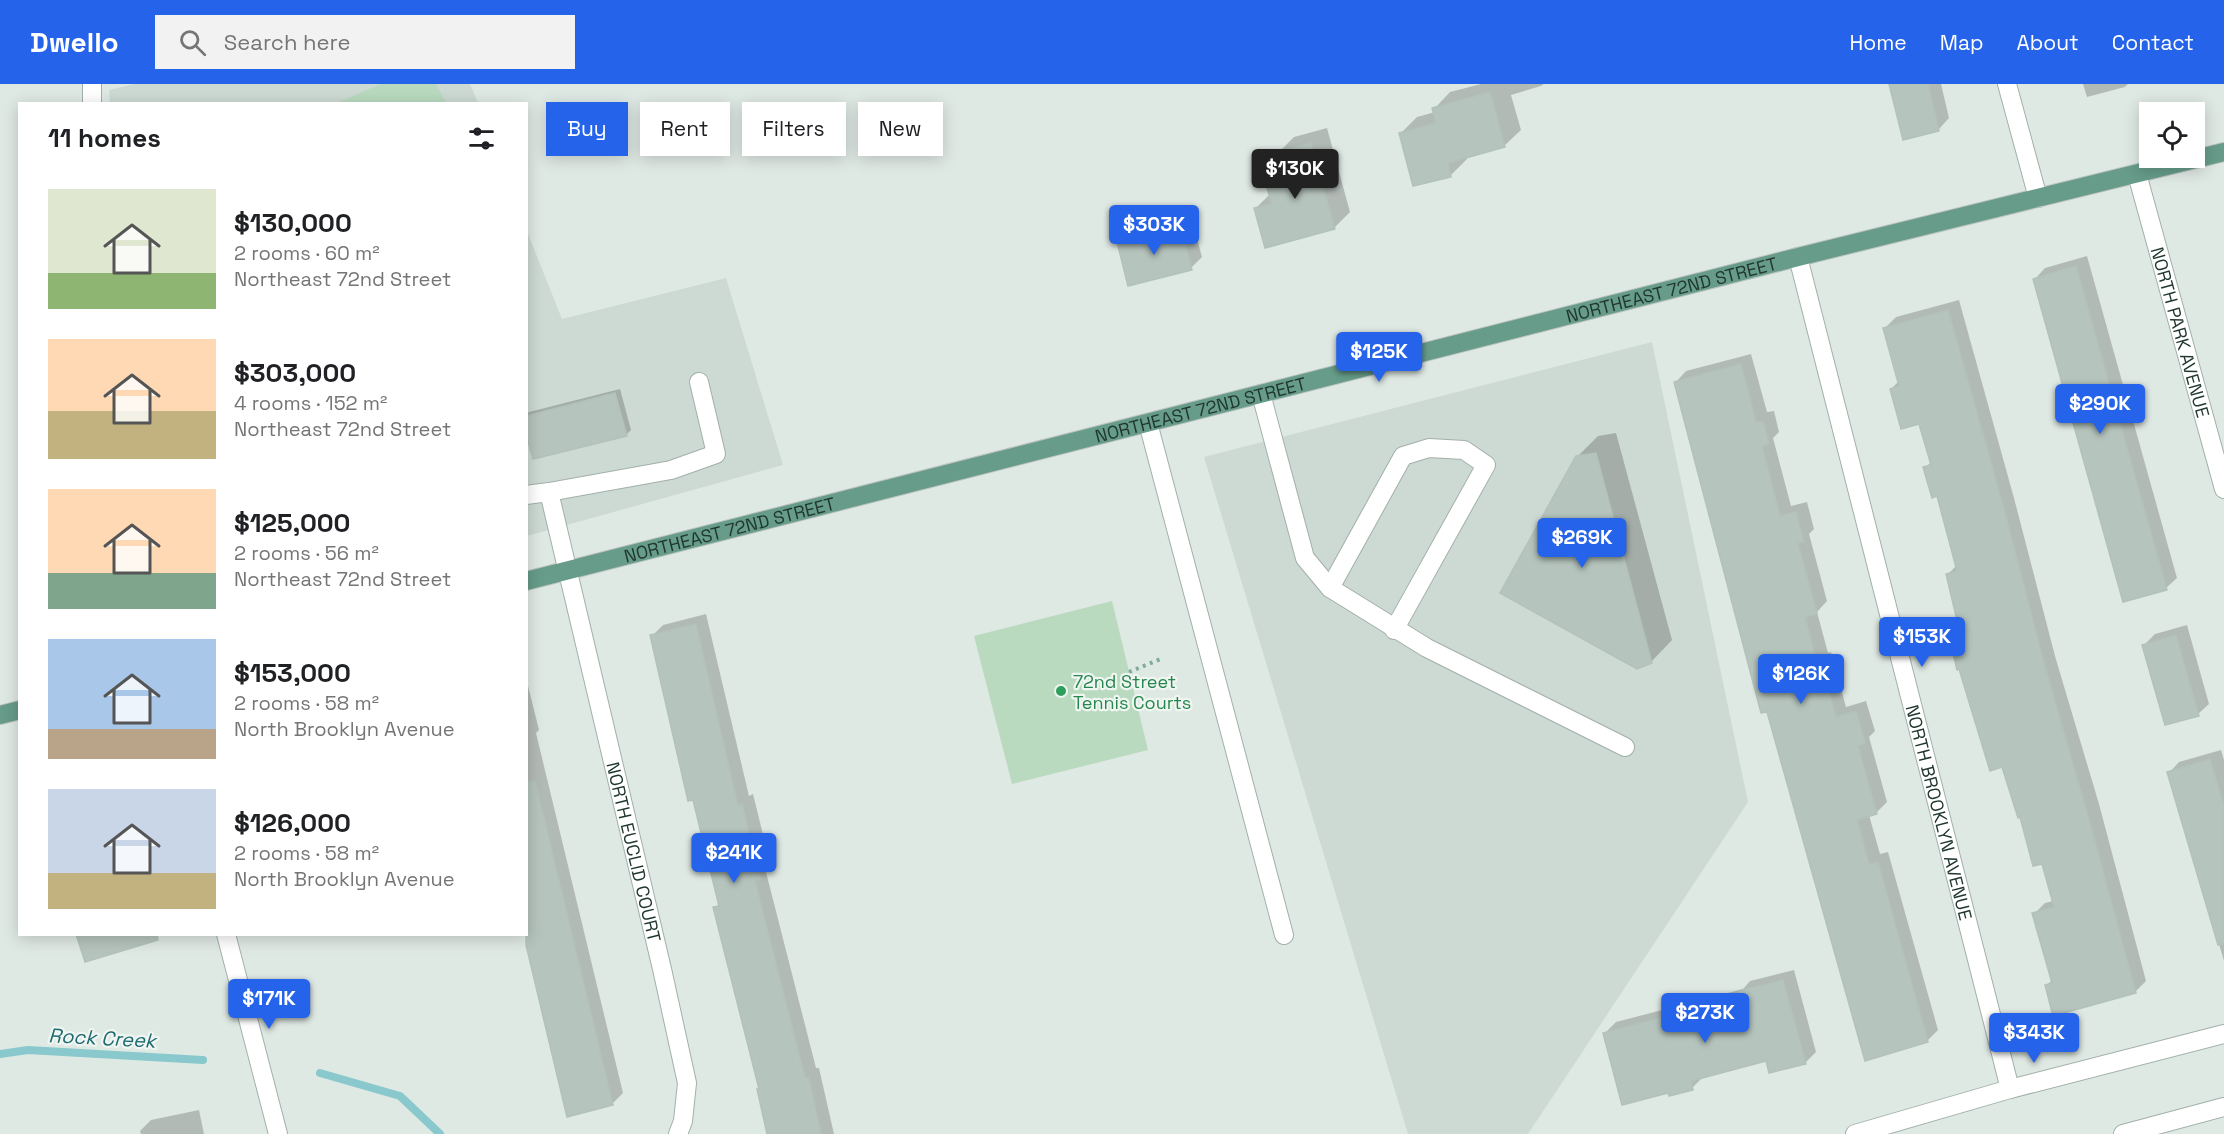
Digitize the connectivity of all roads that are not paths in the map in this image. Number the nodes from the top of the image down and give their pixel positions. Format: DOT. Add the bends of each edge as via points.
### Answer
graph roads {
  1 [pos="92,84"];
  2 [pos="2007,84"];
  3 [pos="92,102"];
  4 [pos="2224,152"];
  5 [pos="2137,174"];
  6 [pos="2038,198"];
  7 [pos="1798,257"];
  8 [pos="699,381"];
  9 [pos="1261,394"];
  10 [pos="1148,423"];
  11 [pos="2224,489"];
  12 [pos="549,492"];
  13 [pos="528,495"];
  14 [pos="568,570"];
  15 [pos="528,580"];
  16 [pos="1330,588"];
  17 [pos="1394,630"];
  18 [pos="18,710"];
  19 [pos="0,715"];
  20 [pos="1625,747"];
  21 [pos="1284,935"];
  22 [pos="227,936"];
  23 [pos="2224,1034"];
  24 [pos="2010,1089"];
  25 [pos="2224,1107"];
  26 [pos="278,1134"];
  27 [pos="678,1134"];
  28 [pos="1855,1134"];
  29 [pos="2123,1134"];
  1 -- 3 [label="street"];
  2 -- 6 [label="street"];
  4 -- 5 [label="main road, NORTHEAST 72ND STREET"];
  5 -- 6 [label="main road, NORTHEAST 72ND STREET"];
  5 -- 11 [label="street, NORTH PARK AVENUE"];
  6 -- 7 [label="main road, NORTHEAST 72ND STREET"];
  7 -- 9 [label="main road, NORTHEAST 72ND STREET"];
  7 -- 24 [label="street, NORTH BROOKLYN AVENUE"];
  8 -- 12 [label="street" via="716,454 671,470"];
  9 -- 10 [label="main road, NORTHEAST 72ND STREET"];
  9 -- 16 [label="street" via="1305,558"];
  10 -- 14 [label="main road, NORTHEAST 72ND STREET"];
  10 -- 21 [label="street"];
  12 -- 13 [label="street"];
  12 -- 14 [label="street, NORTH EUCLID COURT"];
  14 -- 15 [label="main road, NORTHEAST 72ND STREET"];
  14 -- 27 [label="street, NORTH EUCLID COURT" via="687,1083"];
  16 -- 17 [label="street"];
  16 -- 17 [label="street" via="1403,456 1429,448 1464,450 1486,465"];
  17 -- 20 [label="street"];
  18 -- 19 [label="main road"];
  22 -- 26 [label="street"];
  23 -- 24 [label="street"];
  24 -- 28 [label="street"];
  25 -- 29 [label="street"];
}
